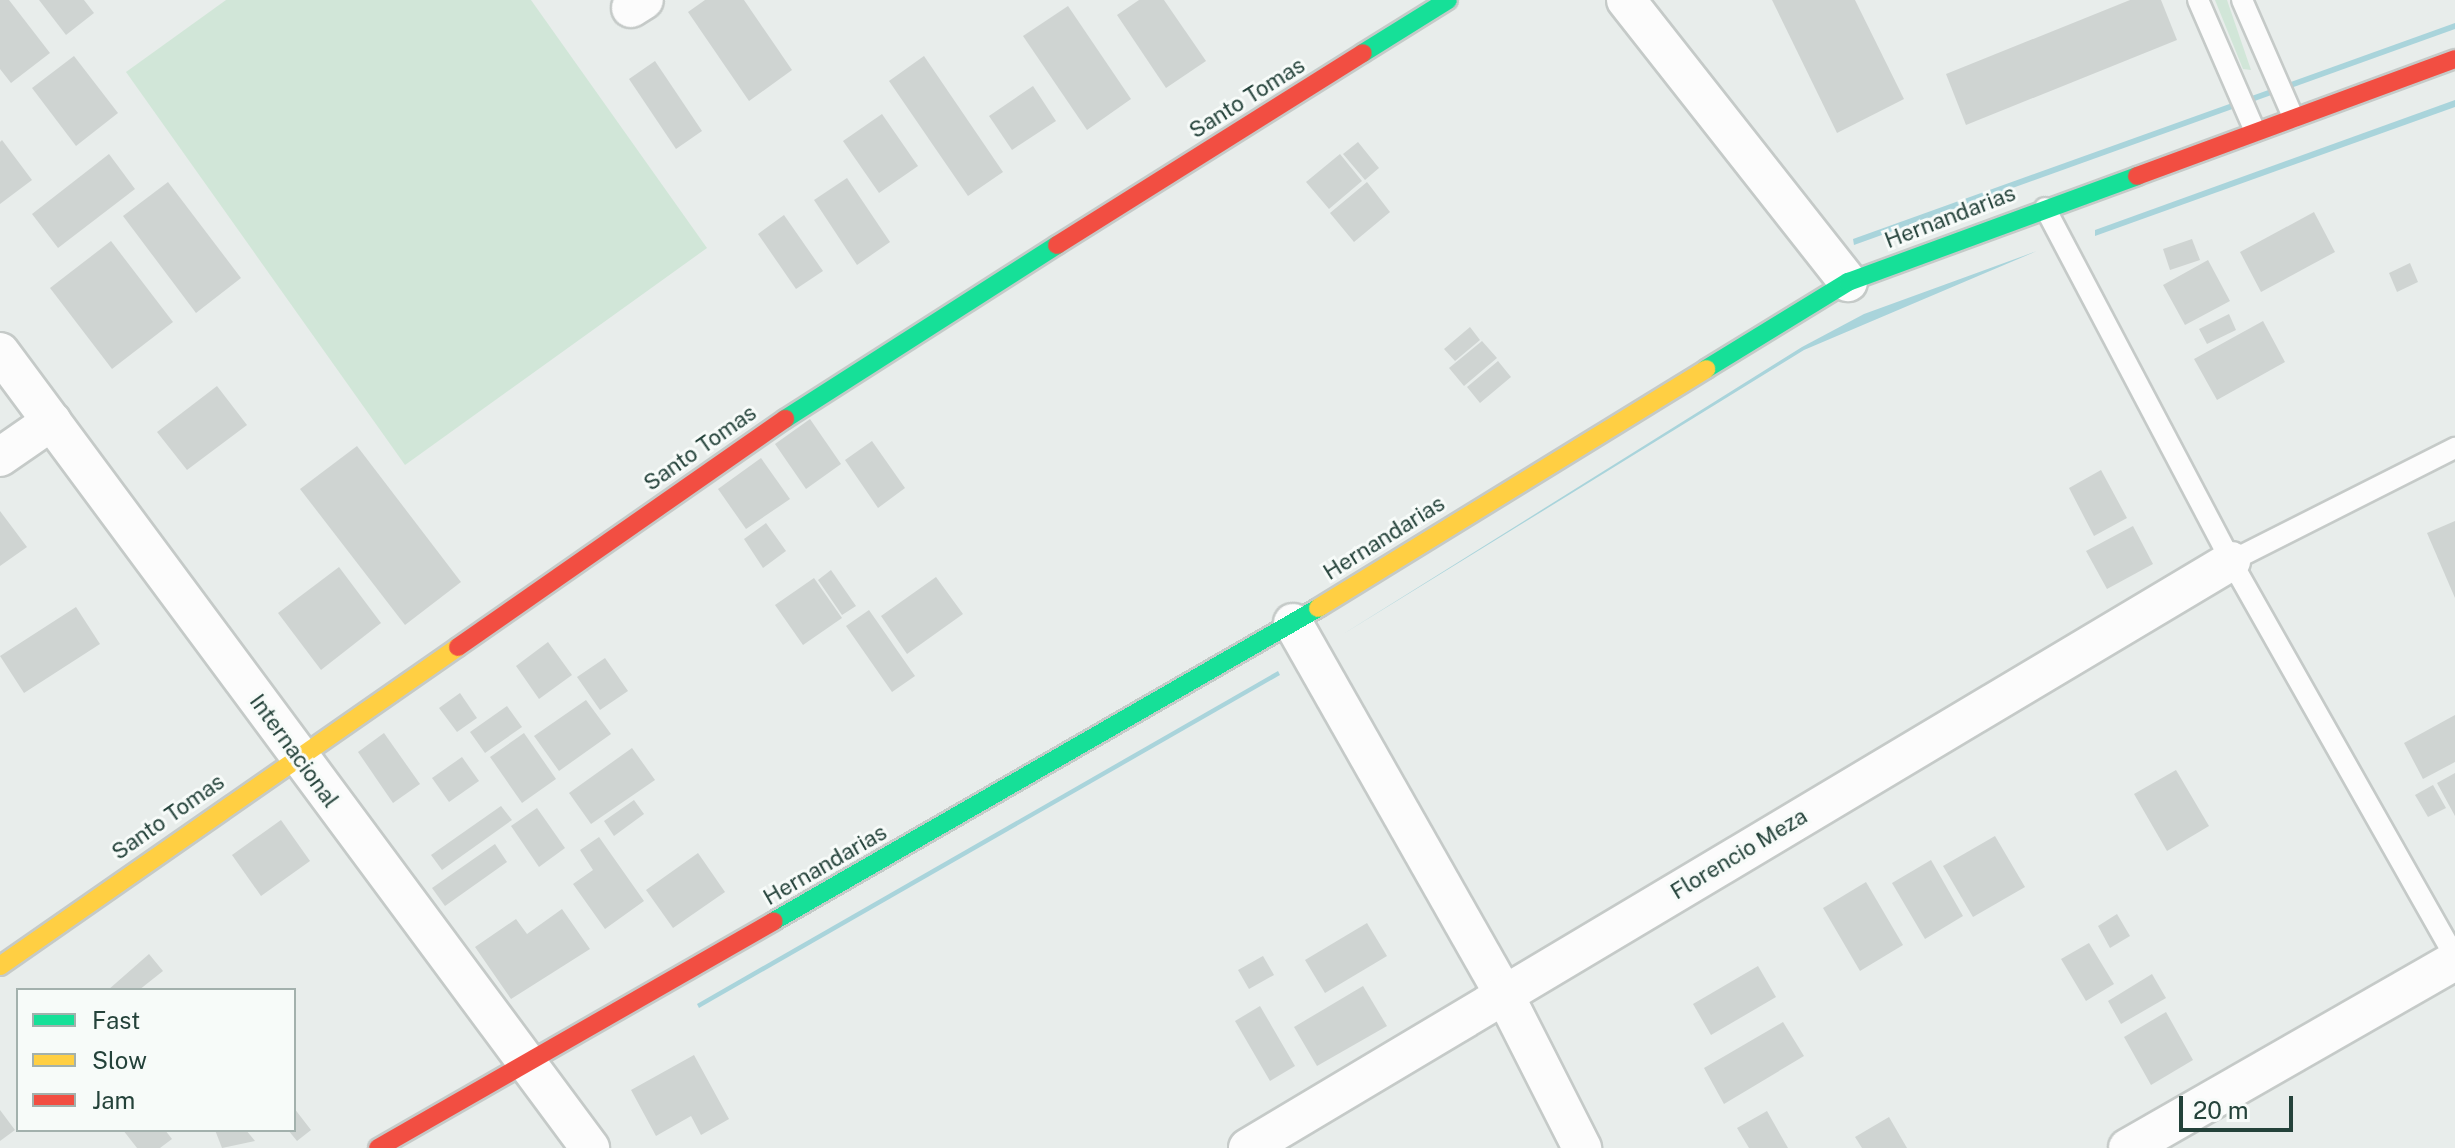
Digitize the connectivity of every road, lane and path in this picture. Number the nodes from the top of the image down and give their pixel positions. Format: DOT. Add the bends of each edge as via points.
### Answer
graph roads {
  1 [pos="1448,0"];
  2 [pos="1626,0"];
  3 [pos="2198,0"];
  4 [pos="2242,0"];
  5 [pos="2455,59"];
  6 [pos="2293,117"];
  7 [pos="2255,131"];
  8 [pos="2045,206"];
  9 [pos="1848,282"];
  10 [pos="0,352"];
  11 [pos="52,421"];
  12 [pos="2455,448"];
  13 [pos="0,457"];
  14 [pos="2231,561"];
  15 [pos="1293,623"];
  16 [pos="297,755"];
  17 [pos="2453,951"];
  18 [pos="0,966"];
  19 [pos="1504,994"];
  20 [pos="529,1061"];
  21 [pos="378,1148"];
  22 [pos="590,1148"];
  23 [pos="1248,1148"];
  24 [pos="1582,1148"];
  25 [pos="2128,1148"];
  1 -- 16 [label="street, Santo Tomas" via="843,379"];
  2 -- 9 [label="street"];
  3 -- 7 [label="lane"];
  4 -- 6 [label="lane"];
  5 -- 6 [label="street, Hernandarias"];
  6 -- 7 [label="street, Hernandarias"];
  7 -- 8 [label="street, Hernandarias"];
  8 -- 9 [label="street, Hernandarias"];
  8 -- 14 [label="lane"];
  9 -- 15 [label="street, Hernandarias"];
  10 -- 11 [label="street, Internacional"];
  11 -- 13 [label="street"];
  11 -- 16 [label="street, Internacional"];
  12 -- 14 [label="lane"];
  14 -- 17 [label="lane"];
  14 -- 19 [label="street, Florencio Meza"];
  15 -- 19 [label="street"];
  15 -- 20 [label="street, Hernandarias"];
  16 -- 18 [label="street, Santo Tomas"];
  16 -- 20 [label="street, Internacional"];
  17 -- 25 [label="street"];
  19 -- 23 [label="street, Florencio Meza"];
  19 -- 24 [label="street"];
  20 -- 21 [label="street, Hernandarias"];
  20 -- 22 [label="street, Internacional"];
}
